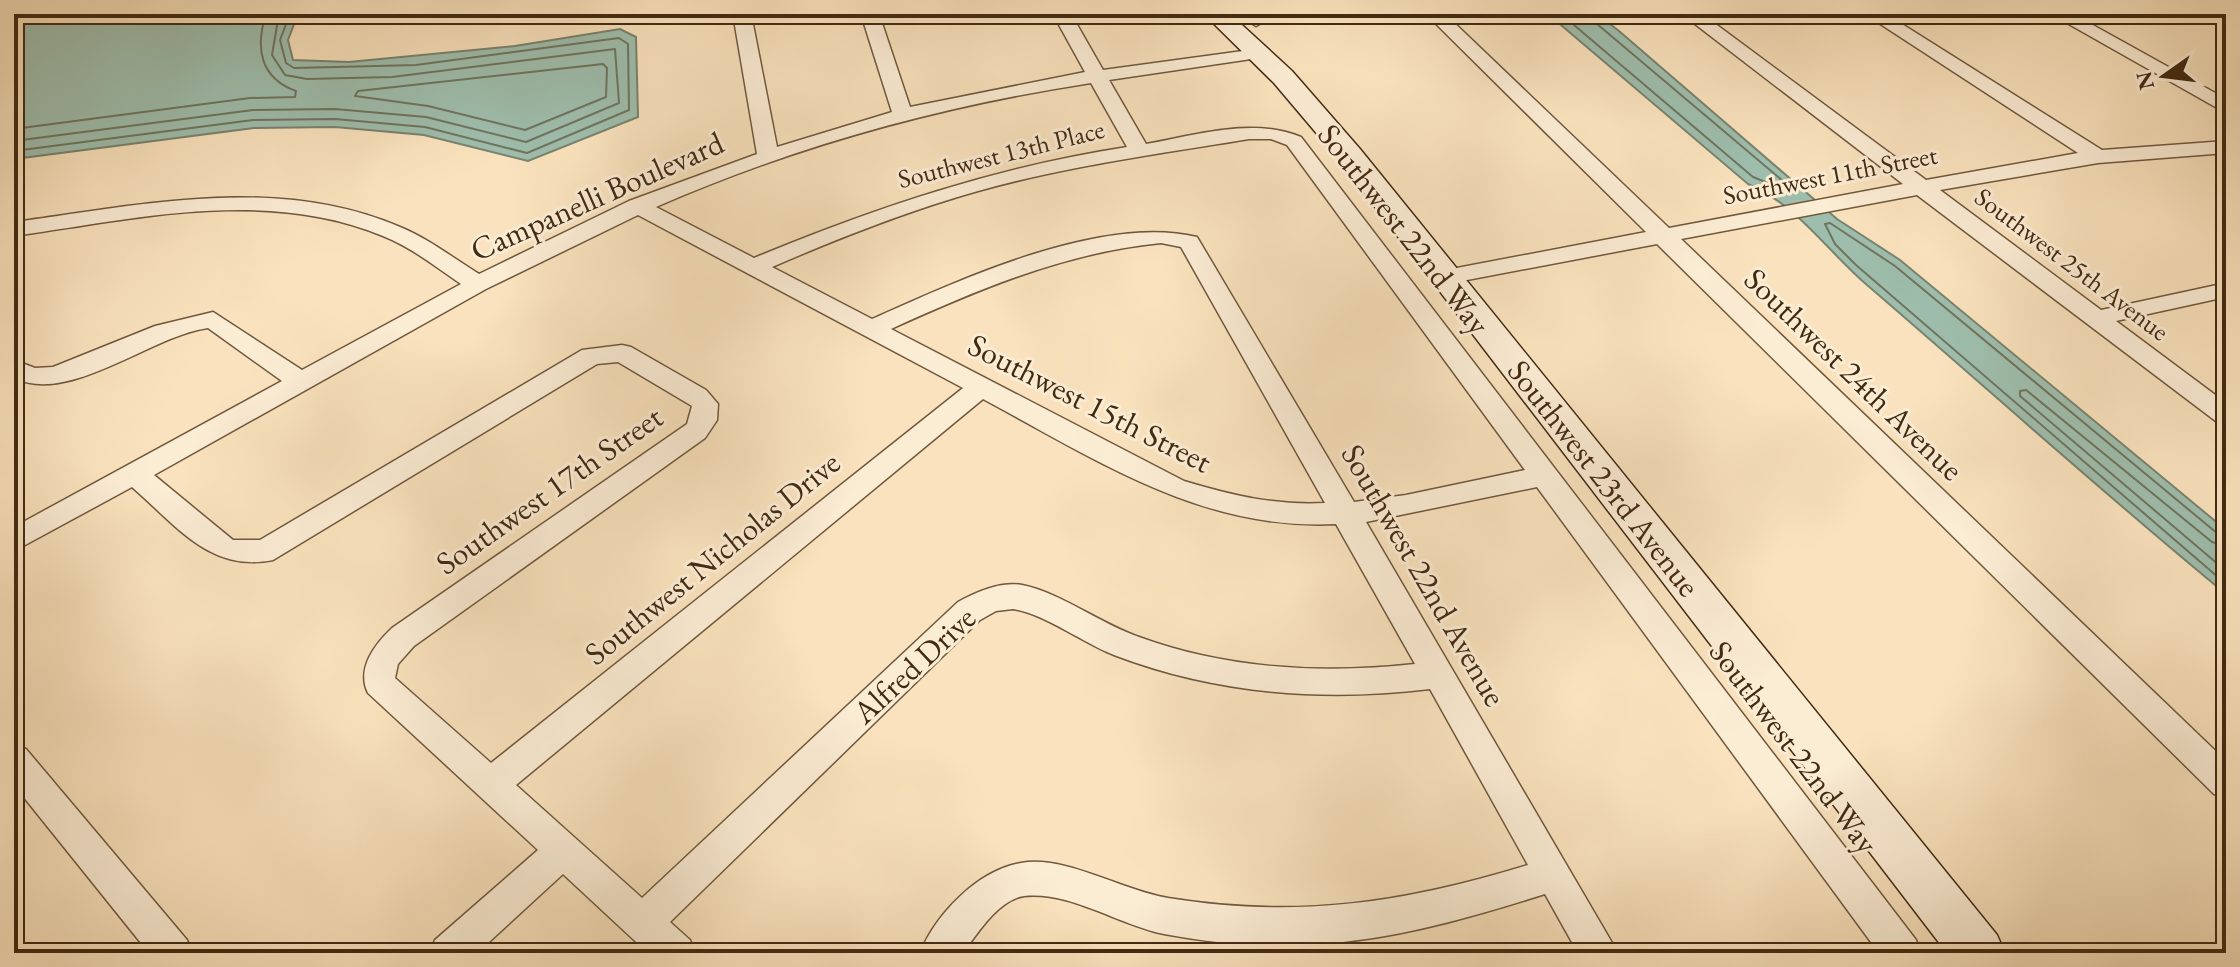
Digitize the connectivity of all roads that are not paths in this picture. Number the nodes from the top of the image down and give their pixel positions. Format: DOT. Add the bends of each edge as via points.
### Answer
graph roads {
  1 [pos="742,14"];
  2 [pos="870,14"];
  3 [pos="1062,14"];
  4 [pos="1216,14"];
  5 [pos="1435,14"];
  6 [pos="1691,14"];
  7 [pos="1874,14"];
  8 [pos="2060,14"];
  9 [pos="1258,52"];
  10 [pos="1097,76"];
  11 [pos="2226,107"];
  12 [pos="903,115"];
  13 [pos="1274,133"];
  14 [pos="2226,147"];
  15 [pos="1139,150"];
  16 [pos="768,155"];
  17 [pos="2098,157"];
  18 [pos="1921,186"];
  19 [pos="637,206"];
  20 [pos="14,229"];
  21 [pos="1662,235"];
  22 [pos="752,267"];
  23 [pos="1446,277"];
  24 [pos="478,284"];
  25 [pos="2226,290"];
  26 [pos="2097,318"];
  27 [pos="870,329"];
  28 [pos="14,368"];
  29 [pos="302,382"];
  30 [pos="981,387"];
  31 [pos="2226,416"];
  32 [pos="135,474"];
  33 [pos="1547,475"];
  34 [pos="1348,515"];
  35 [pos="14,540"];
  36 [pos="1440,675"];
  37 [pos="14,760"];
  38 [pos="2226,783"];
  39 [pos="489,786"];
  40 [pos="25,795"];
  41 [pos="562,852"];
  42 [pos="1554,874"];
  43 [pos="642,923"];
  44 [pos="173,953"];
  45 [pos="449,953"];
  46 [pos="676,953"];
  47 [pos="939,953"];
  48 [pos="1599,953"];
  49 [pos="1902,953"];
  50 [pos="1979,953"];
  1 -- 16 [label="street"];
  2 -- 12 [label="street"];
  3 -- 10 [label="street"];
  4 -- 9 [label="street, Southwest 23rd Avenue"];
  5 -- 21 [label="street, Southwest 24th Avenue"];
  6 -- 18 [label="street, Southwest 25th Avenue"];
  7 -- 17 [label="street"];
  8 -- 11 [label="street"];
  9 -- 10 [label="street, Campanelli Boulevard"];
  9 -- 23 [label="street, Southwest 23rd Avenue" via="1316,114"];
  10 -- 12 [label="street, Campanelli Boulevard"];
  10 -- 15 [label="street"];
  12 -- 16 [label="street, Campanelli Boulevard"];
  13 -- 15 [label="street, Southwest 13th Place"];
  13 -- 33 [label="street, Southwest 22nd Way" via="1300,147"];
  14 -- 17 [label="street, Southwest 11th Street"];
  15 -- 22 [label="street, Southwest 13th Place" via="1028,171 928,199"];
  16 -- 19 [label="street, Campanelli Boulevard"];
  17 -- 18 [label="street, Southwest 11th Street"];
  18 -- 21 [label="street, Southwest 11th Street"];
  18 -- 26 [label="street, Southwest 25th Avenue"];
  19 -- 22 [label="street, Southwest 15th Street"];
  19 -- 24 [label="street, Campanelli Boulevard"];
  20 -- 24 [label="street" via="184,208 284,207 389,230"];
  21 -- 23 [label="street, Southwest 11th Street"];
  21 -- 38 [label="street, Southwest 24th Avenue"];
  22 -- 27 [label="street, Southwest 15th Street"];
  23 -- 50 [label="street, Southwest 23rd Avenue"];
  24 -- 29 [label="street, Campanelli Boulevard"];
  25 -- 26 [label="street"];
  26 -- 31 [label="street, Southwest 25th Avenue"];
  27 -- 30 [label="street, Southwest 15th Street"];
  27 -- 34 [label="street, Southwest 22nd Avenue" via="931,301 1054,259 1151,236 1181,238 1196,249"];
  28 -- 29 [label="street" via="33,378 68,374 166,328 213,320"];
  29 -- 32 [label="street, Campanelli Boulevard"];
  30 -- 34 [label="street, Southwest 15th Street" via="1208,501 1264,513"];
  30 -- 39 [label="street, Southwest Nicholas Drive"];
  32 -- 35 [label="street, Campanelli Boulevard"];
  32 -- 39 [label="street, Southwest 17th Street" via="223,548 253,554 273,549 591,356 622,353 697,396 705,404 704,420 696,431 403,637 384,659 379,683"];
  33 -- 34 [label="street, Southwest 15th Street"];
  33 -- 49 [label="street, Southwest 22nd Way"];
  34 -- 36 [label="street, Southwest 22nd Avenue"];
  36 -- 42 [label="street, Southwest 22nd Avenue"];
  36 -- 43 [label="street, Alfred Drive" via="1338,683 1230,674 1129,647 1021,597 985,601"];
  37 -- 40 [label="street"];
  39 -- 41 [label="street, Southwest 17th Street"];
  40 -- 44 [label="street"];
  41 -- 43 [label="street, Southwest 17th Street"];
  41 -- 45 [label="street"];
  42 -- 47 [label="street" via="1432,911 1311,927 1236,926 1162,916 1023,879 1002,886 985,900"];
  42 -- 48 [label="street, Southwest 22nd Avenue"];
  43 -- 46 [label="street, Southwest 17th Street"];
}
